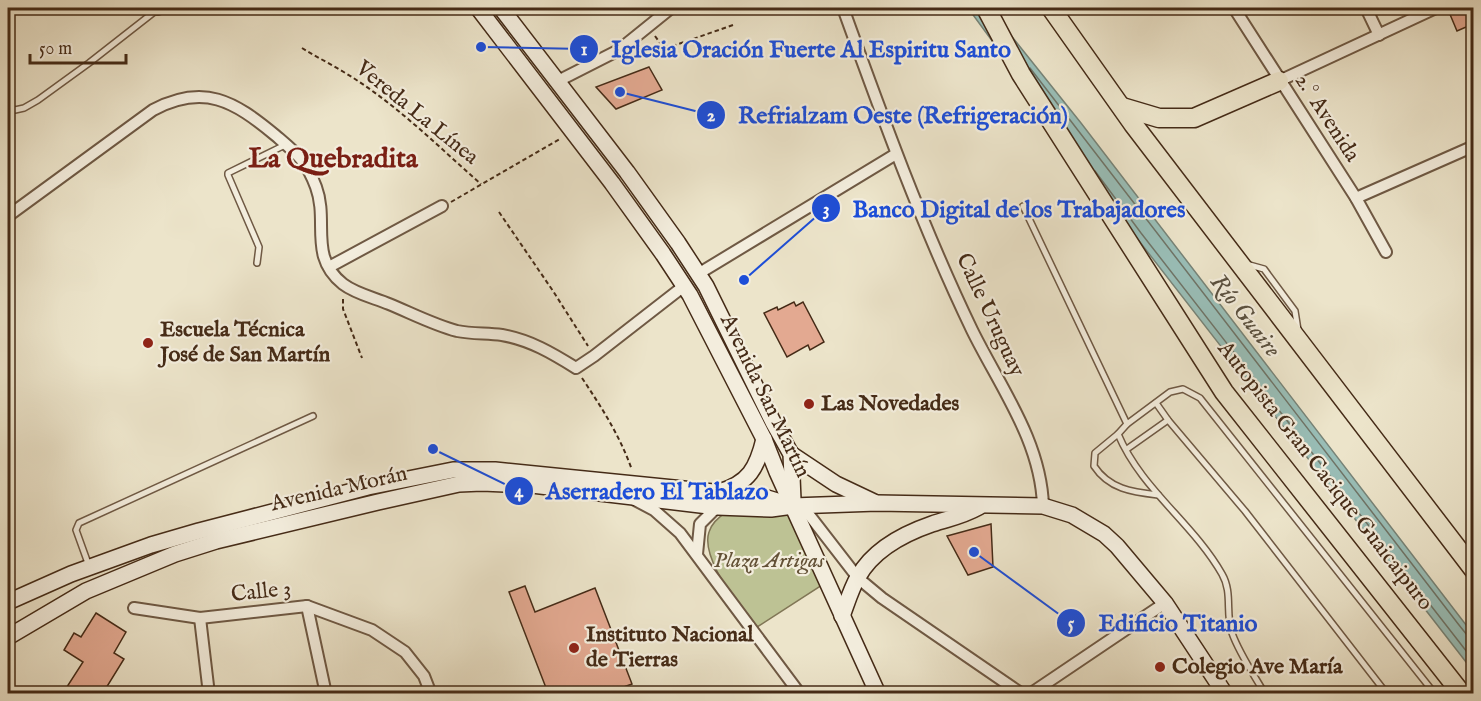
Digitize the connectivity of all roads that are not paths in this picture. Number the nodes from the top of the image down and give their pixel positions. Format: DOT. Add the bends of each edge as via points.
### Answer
graph roads {
  1 [pos="159,8"];
  2 [pos="478,8"];
  3 [pos="501,8"];
  4 [pos="671,8"];
  5 [pos="843,8"];
  6 [pos="986,8"];
  7 [pos="1051,8"];
  8 [pos="1234,8"];
  9 [pos="1366,8"];
  10 [pos="1436,8"];
  11 [pos="1379,35"];
  12 [pos="558,81"];
  13 [pos="1279,81"];
  14 [pos="8,106"];
  15 [pos="1122,107"];
  16 [pos="286,144"];
  17 [pos="1473,146"];
  18 [pos="896,154"];
  19 [pos="1356,198"];
  20 [pos="442,206"];
  21 [pos="1023,206"];
  22 [pos="8,216"];
  23 [pos="1386,252"];
  24 [pos="257,263"];
  25 [pos="328,267"];
  26 [pos="698,274"];
  27 [pos="684,286"];
  28 [pos="1156,403"];
  29 [pos="314,416"];
  30 [pos="1168,420"];
  31 [pos="1126,424"];
  32 [pos="1118,434"];
  33 [pos="764,439"];
  34 [pos="1127,449"];
  35 [pos="791,454"];
  36 [pos="633,490"];
  37 [pos="1158,495"];
  38 [pos="717,500"];
  39 [pos="877,503"];
  40 [pos="793,506"];
  41 [pos="980,506"];
  42 [pos="1043,506"];
  43 [pos="697,554"];
  44 [pos="90,569"];
  45 [pos="1473,570"];
  46 [pos="858,578"];
  47 [pos="8,602"];
  48 [pos="1165,603"];
  49 [pos="308,606"];
  50 [pos="135,608"];
  51 [pos="842,616"];
  52 [pos="200,618"];
  53 [pos="8,637"];
  54 [pos="209,693"];
  55 [pos="326,693"];
  56 [pos="431,693"];
  57 [pos="800,693"];
  58 [pos="878,693"];
  59 [pos="1022,693"];
  60 [pos="1030,693"];
  61 [pos="1225,693"];
  62 [pos="1265,693"];
  63 [pos="1388,693"];
  64 [pos="1435,693"];
  65 [pos="1462,693"];
  1 -- 14 [label="lane" via="38,100 15,110"];
  2 -- 27 [label="main road, Avenida San Martín" via="642,224"];
  3 -- 12 [label="main road, Avenida San Martín"];
  4 -- 12 [label="street" via="619,50"];
  5 -- 18 [label="street, Calle Uruguay"];
  6 -- 65 [label="highway, Autopista Gran Cacique Guaicaipuro" via="1021,74 1224,392"];
  7 -- 15 [label="highway"];
  8 -- 13 [label="street, 2.° Avenida"];
  9 -- 11 [label="street"];
  10 -- 11 [label="street"];
  11 -- 13 [label="street"];
  12 -- 26 [label="main road, Avenida San Martín"];
  13 -- 15 [label="highway" via="1194,118 1159,118"];
  13 -- 19 [label="street, 2.° Avenida"];
  15 -- 45 [label="highway"];
  16 -- 22 [label="street" via="237,106 209,98 180,98 153,110"];
  16 -- 24 [label="lane" via="228,173 259,247"];
  16 -- 25 [label="street" via="305,163 317,190 321,251"];
  17 -- 19 [label="street"];
  18 -- 26 [label="street"];
  18 -- 42 [label="street, Calle Uruguay" via="972,330 1029,440 1042,484"];
  19 -- 23 [label="street, 2.° Avenida"];
  20 -- 25 [label="street"];
  21 -- 31 [label="lane"];
  25 -- 27 [label="street" via="344,284 454,330 501,335 542,347 576,368"];
  26 -- 35 [label="main road, Avenida San Martín"];
  27 -- 33 [label="main road, Avenida San Martín"];
  28 -- 30 [label="lane"];
  28 -- 31 [label="lane"];
  28 -- 64 [label="lane" via="1170,392 1183,389 1200,398"];
  29 -- 44 [label="lane" via="79,523 76,530"];
  30 -- 34 [label="lane"];
  30 -- 63 [label="lane"];
  31 -- 32 [label="lane"];
  32 -- 34 [label="lane"];
  32 -- 37 [label="lane" via="1095,453 1094,466 1113,485"];
  33 -- 38 [label="main road" via="759,462 751,473"];
  33 -- 40 [label="main road, Avenida San Martín"];
  34 -- 37 [label="lane"];
  35 -- 39 [label="main road" via="836,484"];
  35 -- 40 [label="main road, Avenida San Martín"];
  36 -- 38 [label="main road, Avenida Morán"];
  36 -- 43 [label="street"];
  36 -- 44 [label="main road, Avenida Morán" via="495,470 423,474 199,531"];
  36 -- 53 [label="main road, Avenida Morán" via="459,484 378,502 216,541 155,560 86,591"];
  37 -- 62 [label="lane" via="1223,575 1229,590 1231,632"];
  38 -- 40 [label="main road, Avenida Morán" via="764,497"];
  38 -- 43 [label="street" via="700,524"];
  39 -- 40 [label="main road, Avenida Morán"];
  39 -- 41 [label="main road, Avenida Morán"];
  40 -- 46 [label="street" via="810,516"];
  40 -- 51 [label="main road"];
  41 -- 42 [label="main road, Avenida Morán"];
  41 -- 46 [label="main road" via="900,538 878,553"];
  42 -- 48 [label="main road, Avenida Morán" via="1072,515 1104,534"];
  43 -- 57 [label="street"];
  44 -- 47 [label="main road, Avenida Morán"];
  46 -- 51 [label="main road"];
  46 -- 59 [label="street"];
  48 -- 60 [label="street"];
  48 -- 61 [label="main road, Avenida Morán"];
  49 -- 52 [label="street, Calle 3"];
  49 -- 55 [label="street"];
  49 -- 56 [label="street, Calle 3" via="372,630 405,652"];
  50 -- 52 [label="street, Calle 3"];
  51 -- 58 [label="main road"];
  52 -- 54 [label="street"];
}
